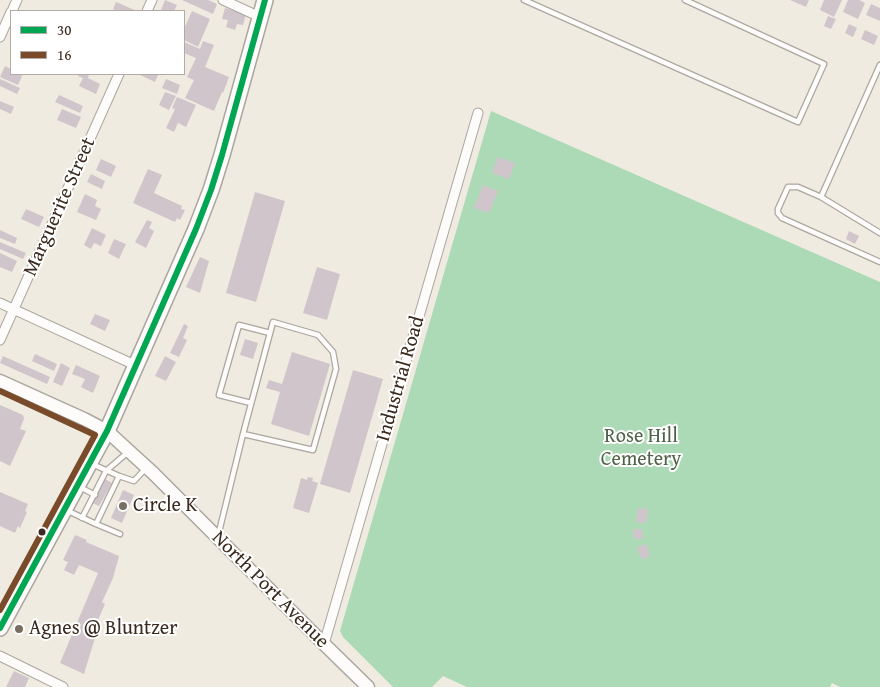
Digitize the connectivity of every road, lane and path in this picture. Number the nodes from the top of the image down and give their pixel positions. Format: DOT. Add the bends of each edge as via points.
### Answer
graph roads {
  1 [pos="223,0"];
  2 [pos="265,0"];
  3 [pos="524,0"];
  4 [pos="685,0"];
  5 [pos="10,14"];
  6 [pos="260,17"];
  7 [pos="0,37"];
  8 [pos="880,64"];
  9 [pos="119,75"];
  10 [pos="478,113"];
  11 [pos="821,198"];
  12 [pos="880,234"];
  13 [pos="880,262"];
  14 [pos="0,303"];
  15 [pos="14,310"];
  16 [pos="270,334"];
  17 [pos="0,340"];
  18 [pos="137,366"];
  19 [pos="0,381"];
  20 [pos="251,403"];
  21 [pos="107,431"];
  22 [pos="243,434"];
  23 [pos="130,450"];
  24 [pos="90,463"];
  25 [pos="147,467"];
  26 [pos="106,472"];
  27 [pos="119,476"];
  28 [pos="77,486"];
  29 [pos="95,495"];
  30 [pos="64,510"];
  31 [pos="82,518"];
  32 [pos="96,524"];
  33 [pos="120,534"];
  34 [pos="217,537"];
  35 [pos="0,628"];
  36 [pos="324,644"];
  37 [pos="0,656"];
  38 [pos="63,687"];
  39 [pos="368,687"];
  1 -- 6 [label="street"];
  2 -- 6 [label="main road"];
  3 -- 4 [label="lane" via="798,122 824,64"];
  5 -- 7 [label="street"];
  6 -- 18 [label="main road" via="211,190"];
  8 -- 11 [label="lane"];
  9 -- 15 [label="street, Marguerite Street"];
  10 -- 36 [label="street, Industrial Road"];
  11 -- 12 [label="lane"];
  11 -- 13 [label="lane" via="798,187 788,187 778,213 782,218"];
  14 -- 15 [label="street"];
  15 -- 17 [label="street, Marguerite Street"];
  15 -- 18 [label="street"];
  16 -- 20 [label="lane"];
  16 -- 20 [label="lane" via="239,325 219,395"];
  16 -- 22 [label="lane" via="273,322 318,335 333,352 336,369 313,450"];
  18 -- 21 [label="main road"];
  19 -- 21 [label="main road, North Port Avenue"];
  20 -- 22 [label="lane"];
  21 -- 23 [label="main road, North Port Avenue"];
  21 -- 24 [label="main road"];
  22 -- 34 [label="lane"];
  23 -- 25 [label="main road, North Port Avenue"];
  23 -- 26 [label="lane"];
  24 -- 26 [label="lane"];
  24 -- 28 [label="main road"];
  25 -- 27 [label="lane" via="134,481"];
  25 -- 34 [label="main road, North Port Avenue"];
  26 -- 27 [label="lane"];
  26 -- 29 [label="lane"];
  27 -- 32 [label="lane" via="105,499"];
  28 -- 29 [label="lane"];
  28 -- 30 [label="main road"];
  29 -- 31 [label="lane"];
  30 -- 31 [label="lane"];
  30 -- 35 [label="main road"];
  31 -- 32 [label="lane"];
  32 -- 33 [label="lane"];
  34 -- 36 [label="main road, North Port Avenue"];
  36 -- 39 [label="main road, North Port Avenue"];
  37 -- 38 [label="street"];
}
